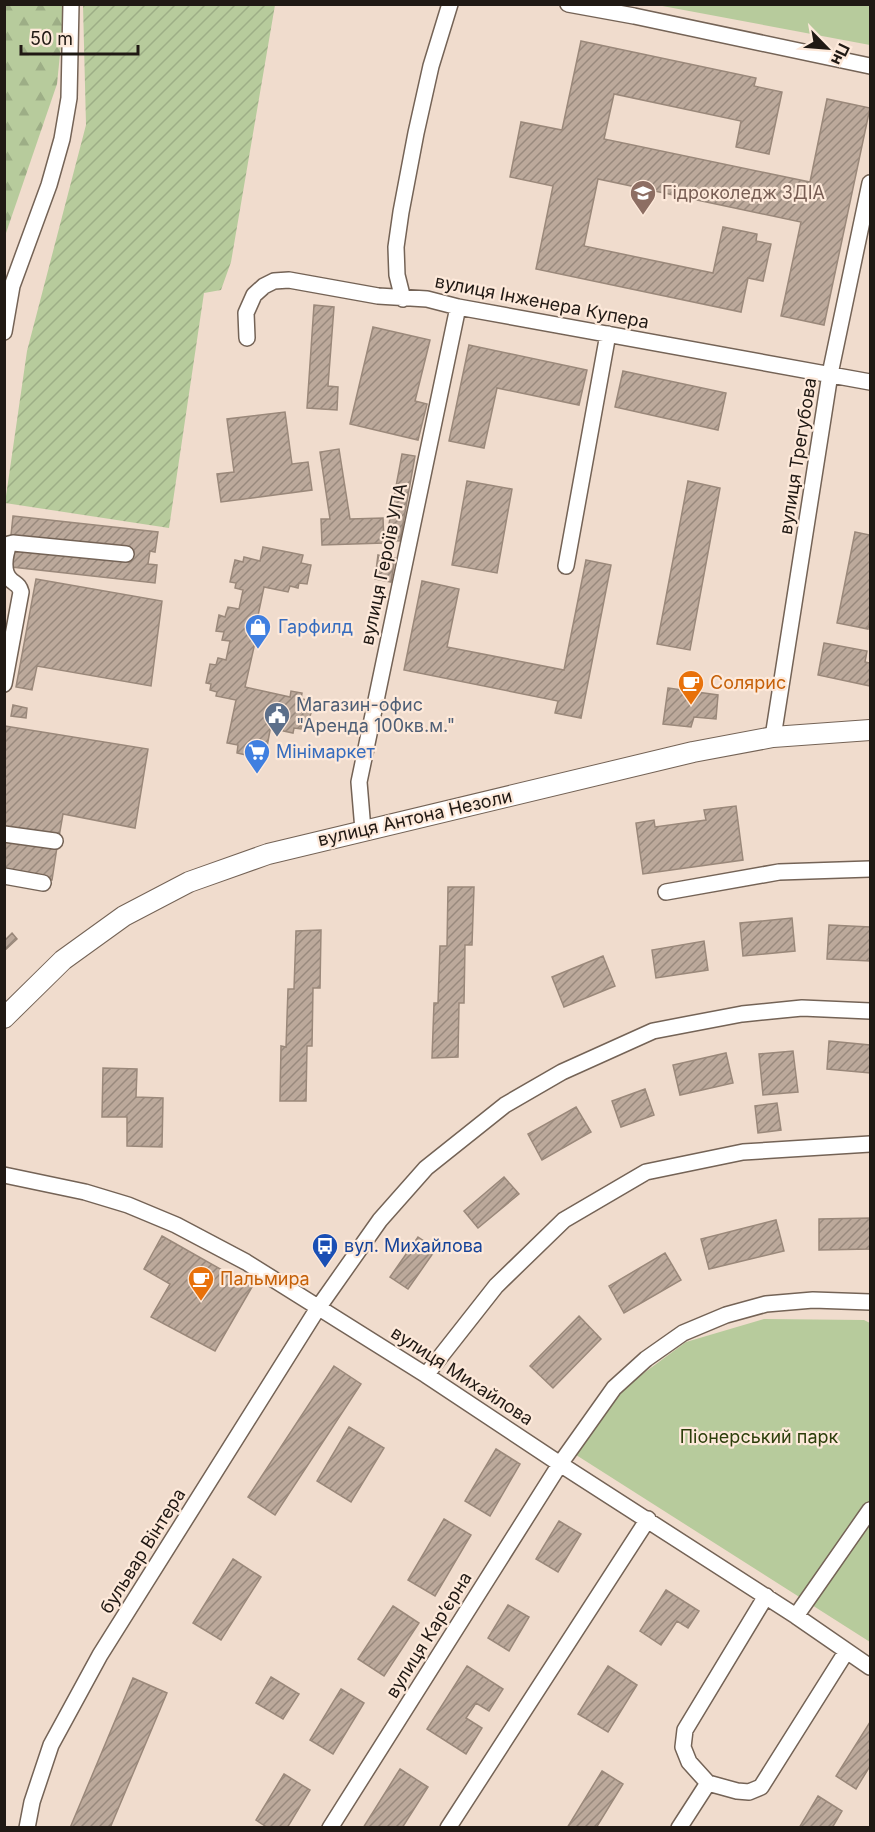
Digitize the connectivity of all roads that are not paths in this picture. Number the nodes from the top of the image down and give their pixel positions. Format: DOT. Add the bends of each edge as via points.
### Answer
graph roads {
  1 [pos="71,4"];
  2 [pos="450,4"];
  3 [pos="567,4"];
  4 [pos="870,66"];
  5 [pos="870,183"];
  6 [pos="403,299"];
  7 [pos="458,307"];
  8 [pos="4,332"];
  9 [pos="608,334"];
  10 [pos="247,338"];
  11 [pos="830,374"];
  12 [pos="870,382"];
  13 [pos="126,555"];
  14 [pos="566,566"];
  15 [pos="4,684"];
  16 [pos="870,730"];
  17 [pos="773,737"];
  18 [pos="363,830"];
  19 [pos="4,834"];
  20 [pos="55,841"];
  21 [pos="870,869"];
  22 [pos="4,876"];
  23 [pos="43,883"];
  24 [pos="666,892"];
  25 [pos="870,1011"];
  26 [pos="4,1018"];
  27 [pos="870,1144"];
  28 [pos="4,1175"];
  29 [pos="870,1302"];
  30 [pos="318,1308"];
  31 [pos="426,1375"];
  32 [pos="560,1464"];
  33 [pos="870,1510"];
  34 [pos="648,1519"];
  35 [pos="766,1596"];
  36 [pos="796,1616"];
  37 [pos="846,1652"];
  38 [pos="870,1667"];
  39 [pos="708,1784"];
  40 [pos="27,1827"];
  41 [pos="330,1827"];
  42 [pos="448,1827"];
  43 [pos="679,1827"];
  1 -- 8 [label="street" via="69,98 62,139 12,286"];
  2 -- 6 [label="street" via="426,88 401,212 396,275"];
  3 -- 4 [label="street"];
  5 -- 11 [label="street, вулиця Трегубова"];
  6 -- 7 [label="street, вулиця Інженера Купера" via="427,299"];
  6 -- 10 [label="street, вулиця Інженера Купера" via="274,280 249,303"];
  7 -- 9 [label="street, вулиця Інженера Купера"];
  7 -- 18 [label="street, вулиця Героїв УПА" via="359,782"];
  9 -- 11 [label="street, вулиця Інженера Купера"];
  9 -- 14 [label="street"];
  11 -- 12 [label="street, вулиця Інженера Купера"];
  11 -- 17 [label="street, вулиця Трегубова"];
  13 -- 15 [label="street" via="9,544 6,574 21,592"];
  16 -- 17 [label="main road, вулиця Антона Незоли"];
  17 -- 18 [label="main road, вулиця Антона Незоли" via="693,752"];
  18 -- 26 [label="main road, вулиця Антона Незоли" via="268,854 189,882 124,916 63,960"];
  19 -- 20 [label="street"];
  21 -- 24 [label="street" via="779,872"];
  22 -- 23 [label="street"];
  25 -- 30 [label="street, бульвар Вінтера" via="802,1008 653,1031 562,1072 504,1106 426,1168 380,1220"];
  27 -- 31 [label="street" via="743,1152 646,1172 564,1220 496,1286"];
  28 -- 30 [label="street, вулиця Михайлова" via="85,1192 176,1225 246,1262"];
  29 -- 32 [label="street, вулиця Кар’єрна" via="813,1300 766,1304 683,1333 614,1388"];
  30 -- 31 [label="street, вулиця Михайлова"];
  30 -- 40 [label="street, бульвар Вінтера" via="100,1655 51,1745"];
  31 -- 32 [label="street, вулиця Михайлова"];
  32 -- 34 [label="street, вулиця Михайлова"];
  32 -- 41 [label="street, вулиця Кар’єрна"];
  33 -- 36 [label="street"];
  34 -- 35 [label="street, вулиця Михайлова"];
  34 -- 42 [label="street"];
  35 -- 36 [label="street, вулиця Михайлова"];
  35 -- 39 [label="street" via="685,1730 683,1747 689,1762"];
  36 -- 37 [label="street, вулиця Михайлова"];
  37 -- 38 [label="street, вулиця Михайлова"];
  37 -- 39 [label="street" via="761,1787 749,1792"];
  39 -- 43 [label="street"];
}
